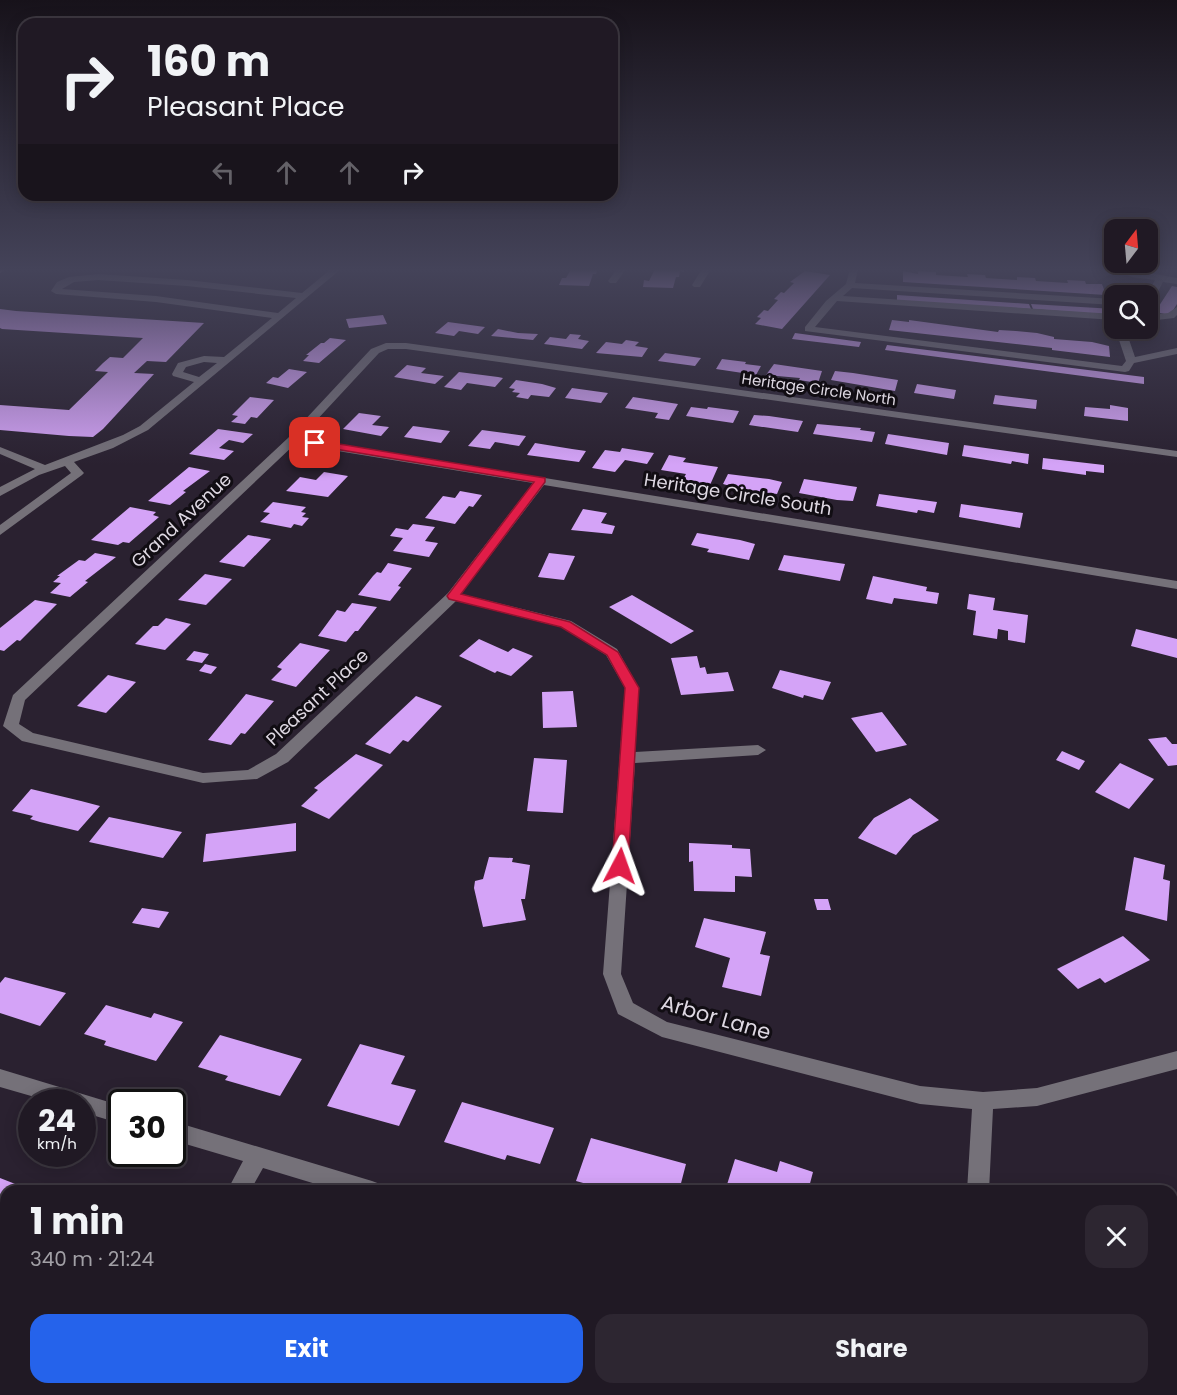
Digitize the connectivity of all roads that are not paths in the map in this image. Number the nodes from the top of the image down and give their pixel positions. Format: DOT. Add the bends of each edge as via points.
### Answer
graph roads {
  1 [pos="260,334"];
  2 [pos="848,334"];
  3 [pos="1124,339"];
  4 [pos="386,346"];
  5 [pos="1177,351"];
  6 [pos="228,360"];
  7 [pos="1131,361"];
  8 [pos="202,381"];
  9 [pos="292,440"];
  10 [pos="0,450"];
  11 [pos="1177,454"];
  12 [pos="68,461"];
  13 [pos="45,469"];
  14 [pos="541,480"];
  15 [pos="0,492"];
  16 [pos="0,531"];
  17 [pos="1177,585"];
  18 [pos="453,596"];
  19 [pos="11,726"];
  20 [pos="758,750"];
  21 [pos="628,758"];
  22 [pos="1177,1060"];
  23 [pos="0,1078"];
  24 [pos="36,1089"];
  25 [pos="983,1101"];
  26 [pos="186,1134"];
  27 [pos="258,1156"];
  28 [pos="241,1185"];
  29 [pos="352,1185"];
  30 [pos="978,1185"];
  1 -- 6 [label="street"];
  2 -- 7 [label="street" via="1125,369"];
  3 -- 7 [label="street"];
  4 -- 9 [label="street, Grand Avenue" via="375,351"];
  4 -- 11 [label="street, Heritage Circle North"];
  5 -- 7 [label="street"];
  6 -- 8 [label="street"];
  6 -- 8 [label="street" via="204,359 182,365 177,375"];
  8 -- 12 [label="street" via="125,441"];
  9 -- 14 [label="street, Heritage Circle South"];
  9 -- 19 [label="street, Grand Avenue" via="18,698"];
  10 -- 13 [label="street"];
  12 -- 13 [label="street"];
  12 -- 16 [label="street" via="78,473"];
  13 -- 15 [label="street"];
  14 -- 17 [label="street, Heritage Circle South"];
  14 -- 18 [label="street, Pleasant Place"];
  18 -- 19 [label="street, Pleasant Place" via="282,758 251,775 203,778 28,737"];
  18 -- 21 [label="street, Arbor Lane" via="566,624 612,652 632,688"];
  20 -- 21 [label="street"];
  21 -- 25 [label="street, Arbor Lane" via="612,974 625,1008 662,1029 920,1095"];
  22 -- 25 [label="street, Arbor Lane" via="1037,1097"];
  23 -- 24 [label="street"];
  25 -- 30 [label="street"];
  26 -- 27 [label="street"];
  27 -- 28 [label="street"];
  27 -- 29 [label="street"];
}
